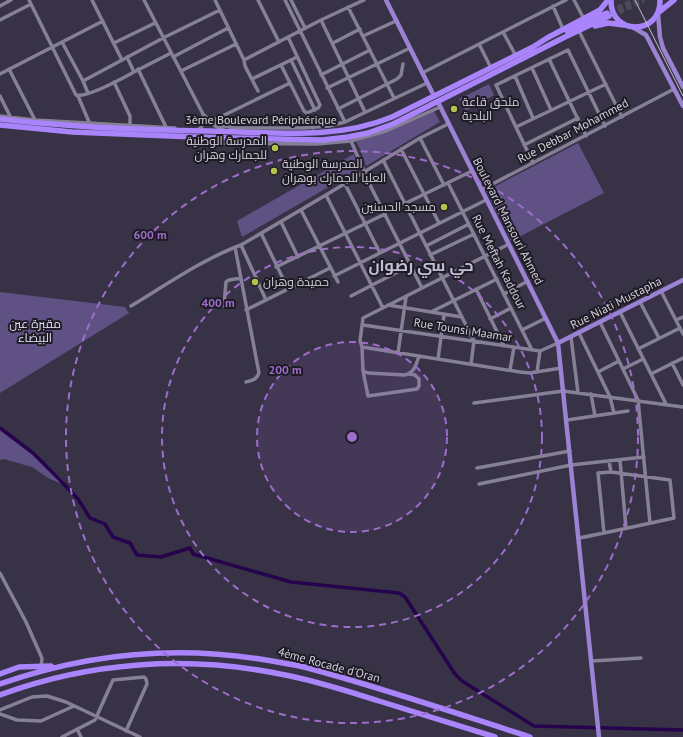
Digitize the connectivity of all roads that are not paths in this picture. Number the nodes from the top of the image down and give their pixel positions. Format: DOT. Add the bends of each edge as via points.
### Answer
graph roads {
  1 [pos="11,0"];
  2 [pos="92,0"];
  3 [pos="144,0"];
  4 [pos="215,0"];
  5 [pos="258,0"];
  6 [pos="285,0"];
  7 [pos="290,0"];
  8 [pos="364,0"];
  9 [pos="386,0"];
  10 [pos="566,0"];
  11 [pos="574,0"];
  12 [pos="610,0"];
  13 [pos="660,0"];
  14 [pos="674,0"];
  15 [pos="30,2"];
  16 [pos="0,6"];
  17 [pos="553,6"];
  18 [pos="348,7"];
  19 [pos="220,10"];
  20 [pos="658,13"];
  21 [pos="584,19"];
  22 [pos="0,20"];
  23 [pos="321,20"];
  24 [pos="102,21"];
  25 [pos="396,21"];
  26 [pos="155,22"];
  27 [pos="624,25"];
  28 [pos="228,28"];
  29 [pos="305,28"];
  30 [pos="360,28"];
  31 [pos="634,28"];
  32 [pos="563,29"];
  33 [pos="299,31"];
  34 [pos="503,32"];
  35 [pos="580,34"];
  36 [pos="364,36"];
  37 [pos="288,37"];
  38 [pos="163,38"];
  39 [pos="62,42"];
  40 [pos="279,42"];
  41 [pos="114,43"];
  42 [pos="333,43"];
  43 [pos="236,44"];
  44 [pos="479,44"];
  45 [pos="53,46"];
  46 [pos="532,47"];
  47 [pos="410,48"];
  48 [pos="370,50"];
  49 [pos="171,52"];
  50 [pos="516,56"];
  51 [pos="127,57"];
  52 [pos="173,57"];
  53 [pos="297,57"];
  54 [pos="549,59"];
  55 [pos="122,60"];
  56 [pos="244,60"];
  57 [pos="291,60"];
  58 [pos="515,63"];
  59 [pos="343,64"];
  60 [pos="377,64"];
  61 [pos="403,64"];
  62 [pos="281,65"];
  63 [pos="491,68"];
  64 [pos="532,68"];
  65 [pos="9,69"];
  66 [pos="138,70"];
  67 [pos="181,71"];
  68 [pos="134,72"];
  69 [pos="422,73"];
  70 [pos="0,74"];
  71 [pos="321,76"];
  72 [pos="515,76"];
  73 [pos="349,77"];
  74 [pos="252,79"];
  75 [pos="83,81"];
  76 [pos="114,82"];
  77 [pos="290,83"];
  78 [pos="427,83"];
  79 [pos="387,84"];
  80 [pos="606,84"];
  81 [pos="683,87"];
  82 [pos="328,88"];
  83 [pos="674,89"];
  84 [pos="258,91"];
  85 [pos="588,92"];
  86 [pos="88,93"];
  87 [pos="0,96"];
  88 [pos="78,96"];
  89 [pos="434,96"];
  90 [pos="359,98"];
  91 [pos="394,98"];
  92 [pos="569,101"];
  93 [pos="439,104"];
  94 [pos="683,106"];
  95 [pos="338,108"];
  96 [pos="315,110"];
  97 [pos="551,110"];
  98 [pos="365,112"];
  99 [pos="307,113"];
  100 [pos="203,114"];
  101 [pos="0,116"];
  102 [pos="622,117"];
  103 [pos="533,118"];
  104 [pos="578,118"];
  105 [pos="0,119"];
  106 [pos="12,119"];
  107 [pos="35,120"];
  108 [pos="89,122"];
  109 [pos="210,122"];
  110 [pos="345,122"];
  111 [pos="130,124"];
  112 [pos="448,124"];
  113 [pos="0,125"];
  114 [pos="605,126"];
  115 [pos="166,127"];
  116 [pos="516,127"];
  117 [pos="313,128"];
  118 [pos="182,130"];
  119 [pos="197,131"];
  120 [pos="227,131"];
  121 [pos="586,136"];
  122 [pos="195,137"];
  123 [pos="420,138"];
  124 [pos="351,141"];
  125 [pos="524,145"];
  126 [pos="401,149"];
  127 [pos="384,160"];
  128 [pos="533,163"];
  129 [pos="472,171"];
  130 [pos="364,172"];
  131 [pos="448,183"];
  132 [pos="345,184"];
  133 [pos="444,185"];
  134 [pos="481,190"];
  135 [pos="326,195"];
  136 [pos="424,195"];
  137 [pos="486,200"];
  138 [pos="404,204"];
  139 [pos="301,210"];
  140 [pos="462,211"];
  141 [pos="385,214"];
  142 [pos="281,222"];
  143 [pos="439,223"];
  144 [pos="366,224"];
  145 [pos="469,224"];
  146 [pos="261,233"];
  147 [pos="419,233"];
  148 [pos="346,234"];
  149 [pos="474,234"];
  150 [pos="400,243"];
  151 [pos="509,244"];
  152 [pos="241,245"];
  153 [pos="426,246"];
  154 [pos="235,247"];
  155 [pos="319,247"];
  156 [pos="380,253"];
  157 [pos="430,255"];
  158 [pos="298,257"];
  159 [pos="485,257"];
  160 [pos="360,264"];
  161 [pos="411,265"];
  162 [pos="276,268"];
  163 [pos="330,268"];
  164 [pos="334,276"];
  165 [pos="241,278"];
  166 [pos="442,278"];
  167 [pos="496,279"];
  168 [pos="683,281"];
  169 [pos="338,282"];
  170 [pos="528,282"];
  171 [pos="372,286"];
  172 [pos="422,288"];
  173 [pos="288,289"];
  174 [pos="476,289"];
  175 [pos="661,291"];
  176 [pos="504,294"];
  177 [pos="352,296"];
  178 [pos="406,296"];
  179 [pos="266,300"];
  180 [pos="453,300"];
  181 [pos="640,302"];
  182 [pos="131,306"];
  183 [pos="224,306"];
  184 [pos="388,306"];
  185 [pos="382,308"];
  186 [pos="405,308"];
  187 [pos="511,308"];
  188 [pos="246,310"];
  189 [pos="430,312"];
  190 [pos="620,312"];
  191 [pos="444,315"];
  192 [pos="683,316"];
  193 [pos="462,317"];
  194 [pos="546,318"];
  195 [pos="490,319"];
  196 [pos="676,320"];
  197 [pos="600,322"];
  198 [pos="362,325"];
  199 [pos="680,328"];
  200 [pos="401,330"];
  201 [pos="522,330"];
  202 [pos="579,333"];
  203 [pos="683,334"];
  204 [pos="441,336"];
  205 [pos="571,337"];
  206 [pos="659,338"];
  207 [pos="474,341"];
  208 [pos="558,343"];
  209 [pos="504,346"];
  210 [pos="362,347"];
  211 [pos="514,347"];
  212 [pos="638,349"];
  213 [pos="532,350"];
  214 [pos="540,351"];
  215 [pos="398,353"];
  216 [pos="419,356"];
  217 [pos="683,358"];
  218 [pos="438,359"];
  219 [pos="643,359"];
  220 [pos="619,362"];
  221 [pos="471,364"];
  222 [pos="672,364"];
  223 [pos="561,368"];
  224 [pos="623,369"];
  225 [pos="510,370"];
  226 [pos="364,372"];
  227 [pos="537,372"];
  228 [pos="598,372"];
  229 [pos="409,374"];
  230 [pos="651,374"];
  231 [pos="246,382"];
  232 [pos="683,385"];
  233 [pos="563,391"];
  234 [pos="578,393"];
  235 [pos="591,394"];
  236 [pos="610,397"];
  237 [pos="638,400"];
  238 [pos="474,403"];
  239 [pos="666,404"];
  240 [pos="683,407"];
  241 [pos="628,411"];
  242 [pos="614,413"];
  243 [pos="595,416"];
  244 [pos="567,420"];
  245 [pos="570,451"];
  246 [pos="644,457"];
  247 [pos="620,460"];
  248 [pos="609,461"];
  249 [pos="571,465"];
  250 [pos="477,468"];
  251 [pos="611,472"];
  252 [pos="621,474"];
  253 [pos="646,477"];
  254 [pos="479,484"];
  255 [pos="650,523"];
  256 [pos="626,528"];
  257 [pos="604,533"];
  258 [pos="579,538"];
  259 [pos="0,572"];
  260 [pos="640,658"];
  261 [pos="592,661"];
  262 [pos="65,665"];
  263 [pos="41,667"];
  264 [pos="0,675"];
  265 [pos="0,684"];
  266 [pos="20,689"];
  267 [pos="0,696"];
  268 [pos="0,700"];
  269 [pos="74,706"];
  270 [pos="0,710"];
  271 [pos="0,714"];
  272 [pos="97,717"];
  273 [pos="77,730"];
  274 [pos="126,731"];
  275 [pos="599,734"];
  276 [pos="62,737"];
  277 [pos="81,737"];
  278 [pos="140,737"];
  279 [pos="495,737"];
  280 [pos="530,737"];
  1 -- 16 [label="street"];
  2 -- 24 [label="street"];
  3 -- 26 [label="street"];
  4 -- 19 [label="street"];
  5 -- 40 [label="street"];
  6 -- 33 [label="street"];
  7 -- 29 [label="street"];
  8 -- 18 [label="street"];
  9 -- 25 [label="main road"];
  10 -- 17 [label="street"];
  11 -- 21 [label="street"];
  12 -- 21 [label="highway, 3ème Boulevard Périphérique" via="600,10"];
  12 -- 27 [label="highway" via="614,15"];
  13 -- 20 [label="highway"];
  14 -- 20 [label="highway"];
  15 -- 22 [label="street"];
  15 -- 45 [label="street"];
  17 -- 32 [label="street"];
  17 -- 34 [label="street"];
  18 -- 23 [label="street"];
  18 -- 30 [label="street"];
  19 -- 28 [label="street"];
  19 -- 38 [label="street"];
  20 -- 31 [label="highway" via="652,22"];
  20 -- 81 [label="main road" via="663,48"];
  21 -- 32 [label="highway, 3ème Boulevard Périphérique"];
  23 -- 29 [label="street"];
  23 -- 42 [label="street"];
  24 -- 39 [label="street"];
  24 -- 41 [label="street"];
  25 -- 36 [label="street"];
  25 -- 47 [label="main road"];
  26 -- 38 [label="street"];
  26 -- 41 [label="street"];
  27 -- 31 [label="highway"];
  27 -- 35 [label="highway" via="597,25"];
  28 -- 43 [label="street"];
  28 -- 52 [label="street"];
  29 -- 33 [label="street"];
  30 -- 36 [label="street"];
  30 -- 42 [label="street"];
  31 -- 83 [label="main road" via="646,34"];
  32 -- 46 [label="highway, 3ème Boulevard Périphérique"];
  33 -- 37 [label="street"];
  33 -- 71 [label="street"];
  34 -- 44 [label="street"];
  34 -- 50 [label="street"];
  35 -- 58 [label="highway"];
  35 -- 80 [label="street"];
  36 -- 48 [label="street"];
  37 -- 40 [label="street"];
  37 -- 53 [label="street"];
  38 -- 49 [label="street"];
  38 -- 51 [label="street"];
  39 -- 45 [label="street"];
  39 -- 75 [label="street"];
  40 -- 56 [label="street"];
  41 -- 55 [label="street"];
  42 -- 59 [label="street"];
  43 -- 56 [label="street"];
  43 -- 67 [label="street"];
  44 -- 63 [label="street"];
  44 -- 69 [label="street"];
  45 -- 65 [label="street"];
  45 -- 88 [label="street"];
  46 -- 50 [label="highway, 3ème Boulevard Périphérique"];
  46 -- 58 [label="highway, 3ème Boulevard Périphérique" via="608,15"];
  47 -- 60 [label="street"];
  47 -- 69 [label="main road"];
  48 -- 59 [label="street"];
  48 -- 60 [label="street"];
  49 -- 52 [label="street"];
  49 -- 66 [label="street"];
  50 -- 63 [label="highway, 3ème Boulevard Périphérique"];
  51 -- 55 [label="street"];
  51 -- 68 [label="street"];
  52 -- 67 [label="street"];
  53 -- 57 [label="street"];
  53 -- 96 [label="street" via="320,105"];
  54 -- 64 [label="street"];
  54 -- 85 [label="street" via="568,50"];
  54 -- 92 [label="street"];
  55 -- 75 [label="street"];
  56 -- 74 [label="street"];
  57 -- 62 [label="street"];
  57 -- 96 [label="street"];
  58 -- 93 [label="highway, 3ème Boulevard Périphérique"];
  59 -- 71 [label="street"];
  59 -- 73 [label="street"];
  60 -- 73 [label="street"];
  60 -- 79 [label="street"];
  61 -- 79 [label="street" via="401,75"];
  62 -- 74 [label="street"];
  62 -- 77 [label="street"];
  63 -- 89 [label="highway, 3ème Boulevard Périphérique"];
  64 -- 72 [label="street"];
  64 -- 97 [label="street"];
  65 -- 70 [label="street"];
  65 -- 107 [label="street"];
  66 -- 68 [label="street"];
  66 -- 115 [label="street"];
  67 -- 100 [label="street"];
  68 -- 76 [label="street"];
  69 -- 78 [label="main road"];
  71 -- 82 [label="street"];
  72 -- 103 [label="street"];
  72 -- 116 [label="street" via="496,85"];
  73 -- 82 [label="street"];
  73 -- 90 [label="street"];
  74 -- 84 [label="street"];
  75 -- 86 [label="street"];
  76 -- 86 [label="street"];
  76 -- 111 [label="street" via="130,116"];
  77 -- 99 [label="street"];
  77 -- 109 [label="street"];
  78 -- 89 [label="main road"];
  78 -- 91 [label="street"];
  79 -- 90 [label="street"];
  79 -- 91 [label="street"];
  80 -- 85 [label="street"];
  80 -- 102 [label="street"];
  82 -- 95 [label="street"];
  83 -- 94 [label="main road"];
  83 -- 102 [label="street, Rue Debbar Mohammed"];
  85 -- 92 [label="street"];
  85 -- 114 [label="street"];
  86 -- 88 [label="street"];
  87 -- 106 [label="street"];
  88 -- 108 [label="street"];
  89 -- 120 [label="highway, 3ème Boulevard Périphérique" via="380,122 348,130 318,134"];
  90 -- 95 [label="street"];
  90 -- 98 [label="street"];
  91 -- 98 [label="street"];
  92 -- 97 [label="street"];
  92 -- 104 [label="street"];
  93 -- 112 [label="main road, Boulevard Mansouri Ahmed"];
  93 -- 122 [label="highway, 3ème Boulevard Périphérique" via="393,124 348,137 322,140"];
  93 -- 124 [label="street" via="386,131"];
  95 -- 110 [label="street"];
  96 -- 99 [label="street"];
  97 -- 103 [label="street"];
  98 -- 110 [label="street"];
  99 -- 117 [label="street"];
  100 -- 109 [label="street"];
  100 -- 119 [label="street" via="204,123"];
  101 -- 106 [label="street"];
  102 -- 114 [label="street, Rue Debbar Mohammed"];
  103 -- 116 [label="street"];
  104 -- 121 [label="street"];
  104 -- 125 [label="street"];
  105 -- 106 [label="highway, 3ème Boulevard Périphérique"];
  106 -- 107 [label="street"];
  106 -- 118 [label="highway, 3ème Boulevard Périphérique" via="51,125"];
  107 -- 108 [label="street"];
  108 -- 111 [label="street"];
  109 -- 117 [label="street" via="234,128"];
  109 -- 120 [label="street"];
  110 -- 117 [label="street"];
  111 -- 115 [label="street"];
  112 -- 123 [label="street"];
  112 -- 129 [label="main road, Boulevard Mansouri Ahmed"];
  113 -- 122 [label="highway, 3ème Boulevard Périphérique" via="72,132"];
  114 -- 121 [label="street, Rue Debbar Mohammed"];
  115 -- 118 [label="street"];
  116 -- 125 [label="street"];
  118 -- 119 [label="highway, 3ème Boulevard Périphérique"];
  119 -- 120 [label="highway, 3ème Boulevard Périphérique"];
  121 -- 128 [label="street, Rue Debbar Mohammed"];
  122 -- 124 [label="street" via="205,143 316,144"];
  123 -- 126 [label="street"];
  123 -- 133 [label="street"];
  124 -- 130 [label="street"];
  125 -- 128 [label="street"];
  126 -- 127 [label="street"];
  126 -- 136 [label="street"];
  127 -- 130 [label="street"];
  127 -- 138 [label="street"];
  128 -- 134 [label="street, Rue Debbar Mohammed"];
  129 -- 131 [label="street"];
  129 -- 134 [label="main road, Boulevard Mansouri Ahmed"];
  130 -- 132 [label="street"];
  130 -- 141 [label="street"];
  131 -- 133 [label="street"];
  131 -- 140 [label="street, Rue Meftah Kaddour"];
  132 -- 135 [label="street"];
  132 -- 144 [label="street"];
  133 -- 136 [label="street"];
  134 -- 137 [label="main road, Boulevard Mansouri Ahmed"];
  135 -- 139 [label="street"];
  135 -- 148 [label="street"];
  136 -- 138 [label="street"];
  136 -- 143 [label="street"];
  137 -- 140 [label="street"];
  137 -- 151 [label="main road, Boulevard Mansouri Ahmed"];
  138 -- 147 [label="street"];
  139 -- 142 [label="street"];
  139 -- 155 [label="street"];
  140 -- 143 [label="street"];
  140 -- 145 [label="street, Rue Meftah Kaddour"];
  141 -- 144 [label="street"];
  141 -- 150 [label="street"];
  142 -- 146 [label="street"];
  142 -- 158 [label="street"];
  143 -- 147 [label="street"];
  144 -- 148 [label="street"];
  144 -- 156 [label="street"];
  145 -- 149 [label="street, Rue Meftah Kaddour"];
  145 -- 153 [label="street"];
  146 -- 152 [label="street"];
  146 -- 162 [label="street"];
  147 -- 150 [label="street"];
  147 -- 153 [label="street"];
  148 -- 155 [label="street"];
  148 -- 160 [label="street"];
  149 -- 157 [label="street"];
  149 -- 159 [label="street, Rue Meftah Kaddour"];
  150 -- 156 [label="street"];
  150 -- 161 [label="street"];
  151 -- 159 [label="street"];
  151 -- 170 [label="main road, Boulevard Mansouri Ahmed"];
  152 -- 154 [label="street"];
  152 -- 179 [label="street"];
  153 -- 157 [label="street"];
  154 -- 165 [label="street"];
  154 -- 182 [label="street"];
  155 -- 158 [label="street"];
  155 -- 163 [label="street"];
  156 -- 160 [label="street"];
  157 -- 166 [label="street"];
  158 -- 162 [label="street"];
  159 -- 166 [label="street"];
  159 -- 167 [label="street, Rue Meftah Kaddour"];
  160 -- 164 [label="street"];
  160 -- 171 [label="street"];
  161 -- 171 [label="street"];
  161 -- 172 [label="street"];
  162 -- 173 [label="street"];
  163 -- 164 [label="street"];
  163 -- 173 [label="street"];
  164 -- 169 [label="street"];
  165 -- 183 [label="street" via="226,282"];
  165 -- 188 [label="street"];
  166 -- 172 [label="street"];
  166 -- 180 [label="street"];
  167 -- 174 [label="street"];
  167 -- 176 [label="street, Rue Meftah Kaddour"];
  168 -- 175 [label="main road, Rue Niati Mustapha"];
  170 -- 176 [label="street"];
  170 -- 194 [label="main road, Boulevard Mansouri Ahmed"];
  171 -- 177 [label="street"];
  171 -- 185 [label="street"];
  172 -- 178 [label="street"];
  173 -- 179 [label="street"];
  174 -- 180 [label="street"];
  174 -- 195 [label="street"];
  175 -- 181 [label="main road, Rue Niati Mustapha"];
  175 -- 196 [label="street"];
  176 -- 187 [label="street, Rue Meftah Kaddour"];
  178 -- 184 [label="street"];
  178 -- 186 [label="street"];
  179 -- 188 [label="street"];
  180 -- 189 [label="street"];
  180 -- 193 [label="street"];
  181 -- 190 [label="main road, Rue Niati Mustapha"];
  181 -- 206 [label="street"];
  184 -- 185 [label="street"];
  184 -- 186 [label="street"];
  185 -- 198 [label="street" via="364,318"];
  186 -- 189 [label="street"];
  186 -- 200 [label="street"];
  187 -- 195 [label="street"];
  187 -- 201 [label="street, Rue Meftah Kaddour"];
  188 -- 231 [label="street" via="259,373 257,378"];
  189 -- 191 [label="street"];
  190 -- 197 [label="main road, Rue Niati Mustapha"];
  190 -- 212 [label="street"];
  191 -- 193 [label="street"];
  191 -- 204 [label="street"];
  192 -- 196 [label="street"];
  193 -- 207 [label="street"];
  194 -- 201 [label="street"];
  194 -- 208 [label="main road, Boulevard Mansouri Ahmed"];
  195 -- 209 [label="street"];
  196 -- 199 [label="street"];
  197 -- 202 [label="main road, Rue Niati Mustapha"];
  197 -- 220 [label="street"];
  198 -- 200 [label="street, Rue Tounsi Maamar"];
  198 -- 210 [label="street"];
  199 -- 203 [label="street"];
  199 -- 206 [label="street"];
  200 -- 204 [label="street, Rue Tounsi Maamar"];
  200 -- 215 [label="street"];
  201 -- 213 [label="street, Rue Meftah Kaddour"];
  202 -- 205 [label="main road, Rue Niati Mustapha"];
  202 -- 228 [label="street"];
  204 -- 207 [label="street, Rue Tounsi Maamar"];
  204 -- 218 [label="street"];
  205 -- 208 [label="main road, Rue Niati Mustapha"];
  205 -- 234 [label="street"];
  206 -- 212 [label="street"];
  207 -- 209 [label="street, Rue Tounsi Maamar"];
  207 -- 221 [label="street"];
  208 -- 214 [label="street"];
  208 -- 223 [label="main road, Boulevard Mansouri Ahmed"];
  209 -- 211 [label="street, Rue Tounsi Maamar"];
  210 -- 215 [label="street"];
  210 -- 226 [label="street"];
  211 -- 213 [label="street, Rue Tounsi Maamar"];
  211 -- 225 [label="street"];
  212 -- 219 [label="street"];
  213 -- 214 [label="street, Rue Tounsi Maamar"];
  214 -- 227 [label="street"];
  215 -- 216 [label="street"];
  216 -- 218 [label="street"];
  216 -- 229 [label="street"];
  217 -- 222 [label="street"];
  218 -- 221 [label="street"];
  219 -- 224 [label="street"];
  219 -- 230 [label="street"];
  220 -- 224 [label="street"];
  220 -- 228 [label="street"];
  221 -- 225 [label="street"];
  222 -- 230 [label="street"];
  222 -- 232 [label="street"];
  223 -- 227 [label="street"];
  223 -- 233 [label="main road, Boulevard Mansouri Ahmed"];
  224 -- 237 [label="street"];
  225 -- 227 [label="street"];
  226 -- 229 [label="street"];
  226 -- 229 [label="street" via="368,396 417,389 419,379"];
  228 -- 236 [label="street"];
  230 -- 239 [label="street"];
  233 -- 234 [label="street"];
  233 -- 238 [label="street"];
  233 -- 244 [label="main road, Boulevard Mansouri Ahmed"];
  234 -- 235 [label="street"];
  235 -- 236 [label="street"];
  235 -- 243 [label="street"];
  236 -- 237 [label="street"];
  236 -- 242 [label="street"];
  237 -- 239 [label="street"];
  237 -- 246 [label="street"];
  239 -- 240 [label="street"];
  241 -- 242 [label="street"];
  242 -- 243 [label="street"];
  243 -- 244 [label="street"];
  244 -- 245 [label="main road, Boulevard Mansouri Ahmed"];
  245 -- 249 [label="main road, Boulevard Mansouri Ahmed"];
  245 -- 250 [label="street"];
  246 -- 247 [label="street"];
  246 -- 253 [label="street"];
  247 -- 248 [label="street"];
  247 -- 252 [label="street"];
  248 -- 249 [label="street"];
  248 -- 251 [label="street"];
  249 -- 254 [label="street"];
  249 -- 258 [label="main road, Boulevard Mansouri Ahmed"];
  251 -- 252 [label="street"];
  251 -- 257 [label="street" via="598,473"];
  252 -- 253 [label="street"];
  252 -- 256 [label="street"];
  253 -- 255 [label="street"];
  253 -- 255 [label="street" via="670,480 674,518"];
  255 -- 256 [label="street"];
  256 -- 257 [label="street"];
  257 -- 258 [label="street"];
  258 -- 261 [label="main road, Boulevard Mansouri Ahmed"];
  259 -- 263 [label="street" via="41,656"];
  260 -- 261 [label="street"];
  261 -- 275 [label="main road, Boulevard Mansouri Ahmed"];
  262 -- 263 [label="highway"];
  262 -- 265 [label="highway, 4ème Rocade d'Oran"];
  262 -- 280 [label="highway, 4ème Rocade d'Oran" via="113,656 155,653 218,654 258,658 304,667"];
  263 -- 264 [label="highway" via="19,667"];
  264 -- 265 [label="highway" via="10,672 12,675"];
  266 -- 267 [label="highway, 4ème Rocade d'Oran"];
  266 -- 268 [label="highway"];
  266 -- 279 [label="highway, 4ème Rocade d'Oran" via="64,677 125,666 177,663 237,667 316,682"];
  269 -- 270 [label="street" via="54,698 40,696 25,699"];
  269 -- 271 [label="street" via="41,721 17,720"];
  269 -- 272 [label="street"];
  272 -- 273 [label="street"];
  272 -- 274 [label="street"];
  272 -- 274 [label="street" via="113,680 144,677 147,684"];
  273 -- 276 [label="street"];
  273 -- 277 [label="street"];
  274 -- 278 [label="street"];
}
